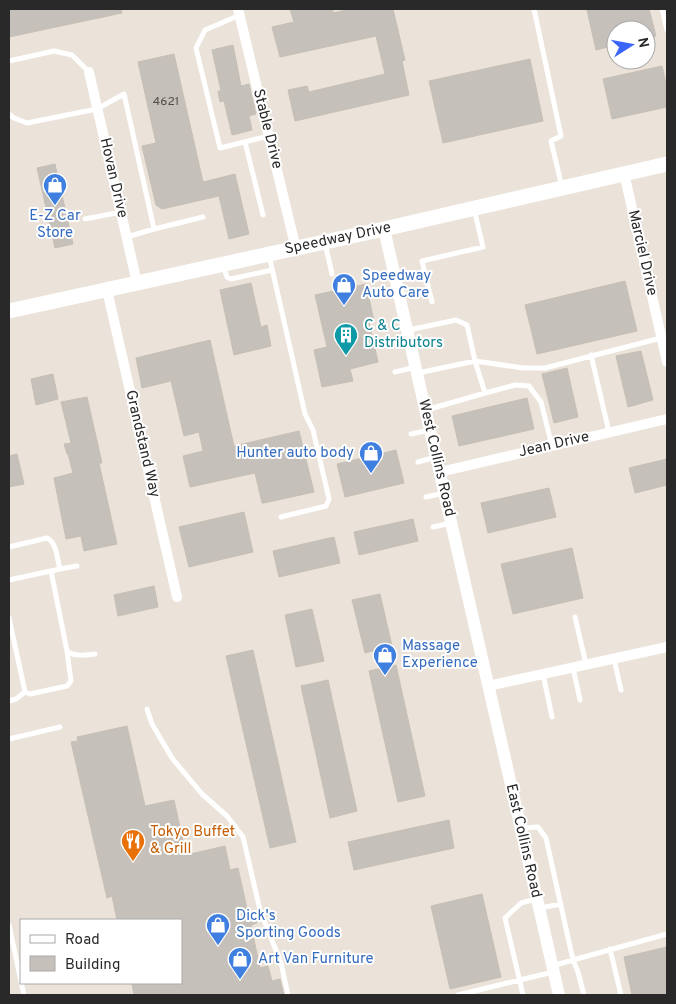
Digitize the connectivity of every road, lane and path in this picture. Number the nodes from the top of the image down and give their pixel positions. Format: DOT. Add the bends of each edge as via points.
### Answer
graph roads {
  1 [pos="534,9"];
  2 [pos="662,9"];
  3 [pos="239,12"];
  4 [pos="666,20"];
  5 [pos="667,30"];
  6 [pos="9,61"];
  7 [pos="89,72"];
  8 [pos="97,110"];
  9 [pos="9,114"];
  10 [pos="269,136"];
  11 [pos="246,142"];
  12 [pos="667,164"];
  13 [pos="624,173"];
  14 [pos="562,188"];
  15 [pos="474,208"];
  16 [pos="121,212"];
  17 [pos="263,215"];
  18 [pos="203,217"];
  19 [pos="85,220"];
  20 [pos="154,229"];
  21 [pos="384,229"];
  22 [pos="127,238"];
  23 [pos="325,242"];
  24 [pos="296,249"];
  25 [pos="269,254"];
  26 [pos="223,264"];
  27 [pos="272,270"];
  28 [pos="332,274"];
  29 [pos="137,283"];
  30 [pos="107,290"];
  31 [pos="432,302"];
  32 [pos="9,311"];
  33 [pos="408,331"];
  34 [pos="662,338"];
  35 [pos="591,355"];
  36 [pos="475,361"];
  37 [pos="667,362"];
  38 [pos="417,370"];
  39 [pos="395,372"];
  40 [pos="485,393"];
  41 [pos="426,410"];
  42 [pos="667,419"];
  43 [pos="430,430"];
  44 [pos="610,432"];
  45 [pos="411,434"];
  46 [pos="552,446"];
  47 [pos="436,457"];
  48 [pos="418,462"];
  49 [pos="440,472"];
  50 [pos="444,493"];
  51 [pos="426,497"];
  52 [pos="281,517"];
  53 [pos="451,523"];
  54 [pos="433,527"];
  55 [pos="9,547"];
  56 [pos="77,566"];
  57 [pos="60,570"];
  58 [pos="51,571"];
  59 [pos="9,580"];
  60 [pos="177,597"];
  61 [pos="575,617"];
  62 [pos="9,618"];
  63 [pos="667,647"];
  64 [pos="67,650"];
  65 [pos="95,654"];
  66 [pos="614,658"];
  67 [pos="586,664"];
  68 [pos="573,667"];
  69 [pos="543,674"];
  70 [pos="488,686"];
  71 [pos="621,690"];
  72 [pos="25,692"];
  73 [pos="580,700"];
  74 [pos="9,701"];
  75 [pos="147,709"];
  76 [pos="552,717"];
  77 [pos="60,726"];
  78 [pos="9,739"];
  79 [pos="521,828"];
  80 [pos="538,904"];
  81 [pos="561,904"];
  82 [pos="9,925"];
  83 [pos="667,934"];
  84 [pos="11,946"];
  85 [pos="610,949"];
  86 [pos="573,960"];
  87 [pos="16,961"];
  88 [pos="9,963"];
  89 [pos="553,969"];
  90 [pos="20,978"];
  91 [pos="520,981"];
  92 [pos="288,995"];
  93 [pos="458,995"];
  94 [pos="523,995"];
  95 [pos="559,995"];
  96 [pos="584,995"];
  97 [pos="621,995"];
  1 -- 14 [label="lane" via="561,136 551,142"];
  2 -- 4 [label="lane"];
  3 -- 10 [label="street, Stable Drive"];
  3 -- 11 [label="lane" via="205,30 196,48 220,148"];
  4 -- 5 [label="lane"];
  6 -- 7 [label="lane" via="54,51 72,55"];
  7 -- 8 [label="street, Hovan Drive"];
  8 -- 9 [label="lane" via="27,124"];
  8 -- 16 [label="street, Hovan Drive"];
  8 -- 20 [label="lane" via="124,94"];
  10 -- 11 [label="lane"];
  10 -- 24 [label="street, Stable Drive"];
  11 -- 17 [label="lane"];
  12 -- 13 [label="main road, Speedway Drive"];
  13 -- 14 [label="main road, Speedway Drive"];
  13 -- 34 [label="street, Marciel Drive"];
  14 -- 15 [label="main road, Speedway Drive"];
  15 -- 21 [label="main road, Speedway Drive"];
  15 -- 31 [label="lane" via="483,247 422,261"];
  16 -- 19 [label="lane"];
  16 -- 22 [label="street, Hovan Drive"];
  18 -- 20 [label="lane"];
  20 -- 22 [label="lane"];
  21 -- 23 [label="main road, Speedway Drive"];
  21 -- 33 [label="street, West Collins Road"];
  22 -- 29 [label="street, Hovan Drive"];
  23 -- 24 [label="main road, Speedway Drive"];
  23 -- 28 [label="lane"];
  24 -- 25 [label="main road, Speedway Drive"];
  25 -- 26 [label="main road, Speedway Drive"];
  25 -- 27 [label="lane"];
  26 -- 27 [label="lane" via="227,277 231,279"];
  26 -- 29 [label="main road, Speedway Drive"];
  27 -- 52 [label="lane" via="305,414 329,499 326,506"];
  29 -- 30 [label="main road, Speedway Drive"];
  30 -- 32 [label="main road, Speedway Drive"];
  30 -- 60 [label="street, Grandstand Way"];
  33 -- 36 [label="lane" via="456,320 467,324"];
  33 -- 38 [label="street, West Collins Road"];
  34 -- 35 [label="lane"];
  34 -- 37 [label="street, Marciel Drive"];
  35 -- 36 [label="lane" via="545,368"];
  35 -- 44 [label="lane"];
  36 -- 38 [label="lane"];
  36 -- 40 [label="lane"];
  38 -- 39 [label="lane"];
  38 -- 41 [label="street, West Collins Road"];
  40 -- 41 [label="lane"];
  40 -- 46 [label="lane" via="515,385 529,386 541,402"];
  41 -- 43 [label="street, West Collins Road"];
  42 -- 44 [label="street, Jean Drive"];
  43 -- 45 [label="lane"];
  43 -- 47 [label="street, West Collins Road"];
  44 -- 46 [label="street, Jean Drive"];
  46 -- 49 [label="street, Jean Drive"];
  47 -- 48 [label="lane"];
  47 -- 49 [label="street, West Collins Road"];
  49 -- 50 [label="street, West Collins Road"];
  50 -- 51 [label="lane"];
  50 -- 53 [label="street, West Collins Road"];
  53 -- 54 [label="lane"];
  53 -- 70 [label="street, West Collins Road"];
  55 -- 57 [label="lane" via="47,538 55,547"];
  56 -- 57 [label="lane"];
  57 -- 58 [label="lane"];
  58 -- 59 [label="lane"];
  58 -- 64 [label="lane"];
  61 -- 67 [label="lane"];
  62 -- 72 [label="lane"];
  63 -- 66 [label="street"];
  64 -- 65 [label="lane" via="70,654"];
  64 -- 72 [label="lane" via="71,682 30,694"];
  66 -- 67 [label="street"];
  66 -- 71 [label="lane"];
  67 -- 68 [label="street"];
  68 -- 69 [label="street"];
  68 -- 73 [label="lane"];
  69 -- 70 [label="street"];
  69 -- 76 [label="lane"];
  70 -- 79 [label="street, East Collins Road"];
  72 -- 74 [label="lane"];
  75 -- 92 [label="lane" via="172,758 243,837 260,910 281,963"];
  77 -- 78 [label="lane"];
  79 -- 80 [label="street, East Collins Road"];
  79 -- 81 [label="lane" via="538,827 546,838"];
  80 -- 81 [label="lane"];
  80 -- 89 [label="street, East Collins Road"];
  80 -- 91 [label="lane" via="521,903 505,918"];
  81 -- 86 [label="lane"];
  82 -- 84 [label="lane"];
  83 -- 85 [label="lane"];
  84 -- 87 [label="lane"];
  85 -- 86 [label="lane"];
  85 -- 97 [label="lane"];
  86 -- 89 [label="lane"];
  86 -- 96 [label="lane"];
  87 -- 88 [label="lane"];
  87 -- 90 [label="lane"];
  89 -- 91 [label="lane"];
  89 -- 95 [label="street, East Collins Road"];
  91 -- 93 [label="lane"];
  91 -- 94 [label="lane"];
}
